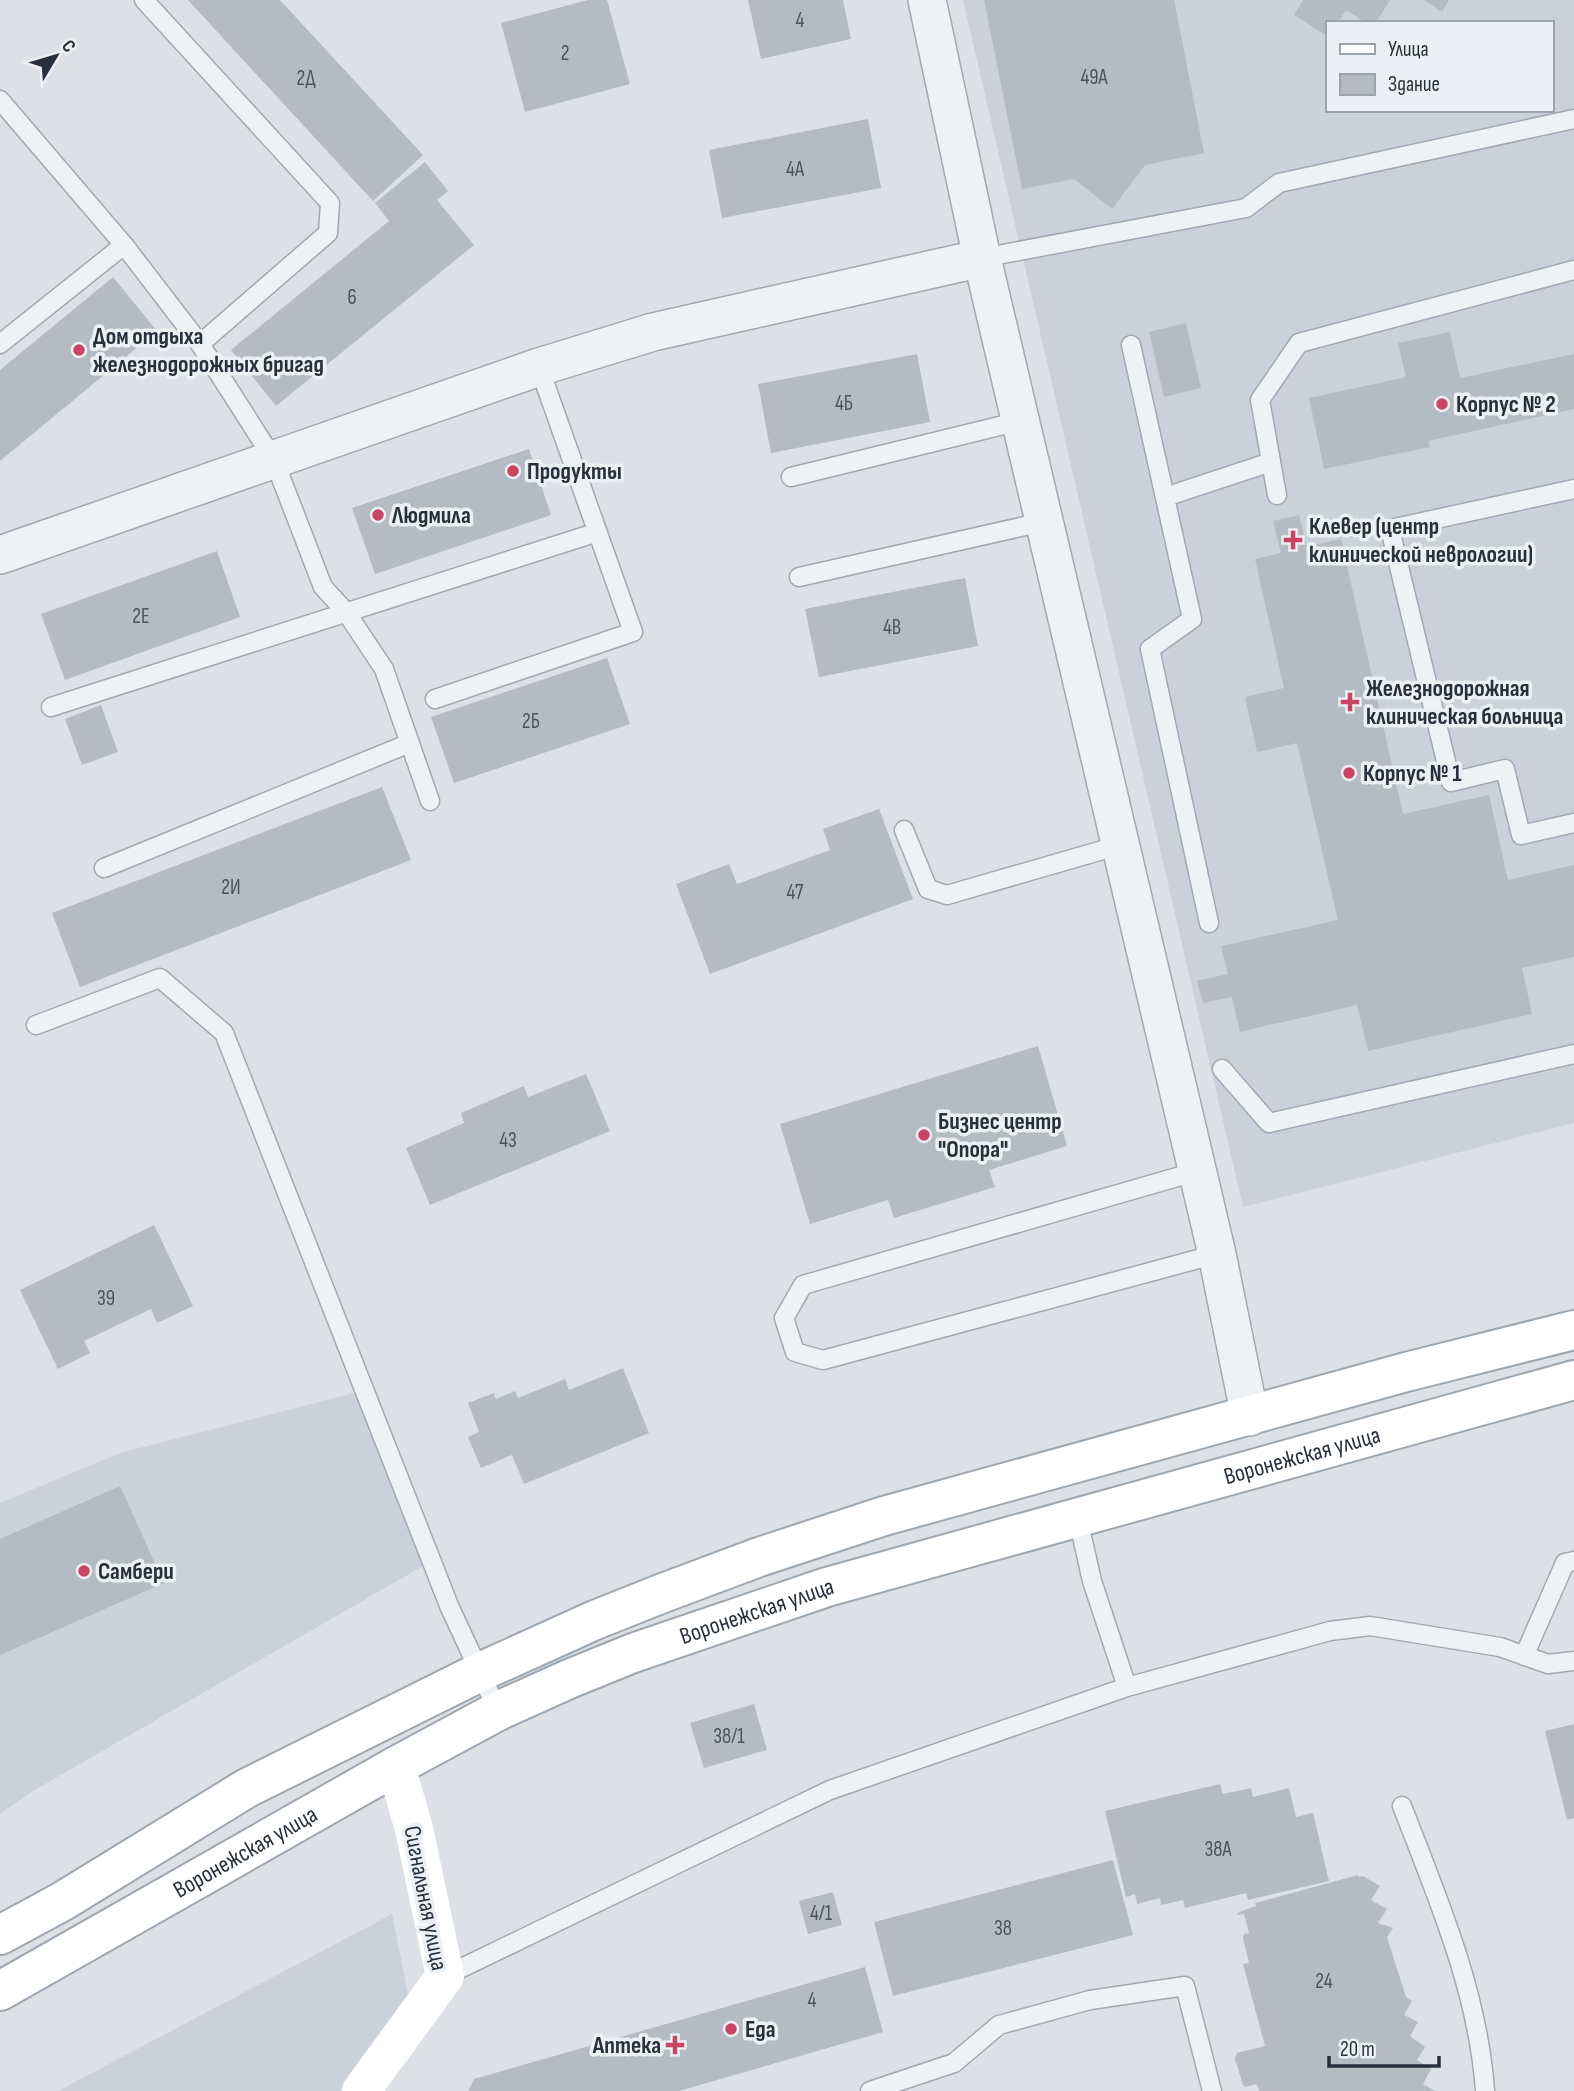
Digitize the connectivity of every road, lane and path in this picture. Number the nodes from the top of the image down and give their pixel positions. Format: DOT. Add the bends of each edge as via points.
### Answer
graph roads {
  1 [pos="144,0"];
  2 [pos="927,0"];
  3 [pos="0,100"];
  4 [pos="1574,120"];
  5 [pos="124,245"];
  6 [pos="982,258"];
  7 [pos="1574,270"];
  8 [pos="0,344"];
  9 [pos="200,344"];
  10 [pos="1131,345"];
  11 [pos="539,367"];
  12 [pos="1020,421"];
  13 [pos="274,460"];
  14 [pos="1271,461"];
  15 [pos="791,477"];
  16 [pos="1574,489"];
  17 [pos="1277,495"];
  18 [pos="1165,496"];
  19 [pos="1044,522"];
  20 [pos="597,532"];
  21 [pos="0,555"];
  22 [pos="799,577"];
  23 [pos="346,612"];
  24 [pos="435,699"];
  25 [pos="51,707"];
  26 [pos="410,743"];
  27 [pos="430,802"];
  28 [pos="1574,823"];
  29 [pos="904,830"];
  30 [pos="1120,845"];
  31 [pos="104,868"];
  32 [pos="1209,923"];
  33 [pos="36,1025"];
  34 [pos="1574,1054"];
  35 [pos="1222,1069"];
  36 [pos="1198,1171"];
  37 [pos="1217,1254"];
  38 [pos="1574,1330"];
  39 [pos="1574,1380"];
  40 [pos="1250,1417"];
  41 [pos="1079,1519"];
  42 [pos="1574,1560"];
  43 [pos="1524,1656"];
  44 [pos="1574,1661"];
  45 [pos="480,1672"];
  46 [pos="1127,1687"];
  47 [pos="498,1712"];
  48 [pos="396,1766"];
  49 [pos="1402,1806"];
  50 [pos="0,1935"];
  51 [pos="445,1976"];
  52 [pos="0,1991"];
  53 [pos="361,2091"];
  54 [pos="870,2091"];
  55 [pos="1212,2091"];
  56 [pos="1485,2091"];
  1 -- 9 [label="lane" via="330,203 328,233"];
  2 -- 6 [label="street"];
  3 -- 5 [label="lane"];
  4 -- 6 [label="lane" via="1279,183 1245,208"];
  5 -- 8 [label="lane"];
  5 -- 9 [label="lane"];
  6 -- 11 [label="street" via="653,332"];
  6 -- 12 [label="street"];
  7 -- 14 [label="lane" via="1299,343 1260,400"];
  9 -- 13 [label="lane"];
  10 -- 18 [label="lane"];
  11 -- 13 [label="street"];
  11 -- 20 [label="lane"];
  12 -- 15 [label="lane"];
  12 -- 19 [label="street"];
  13 -- 21 [label="street"];
  13 -- 23 [label="lane" via="323,587"];
  14 -- 17 [label="lane"];
  14 -- 18 [label="lane"];
  16 -- 28 [label="lane" via="1390,529 1451,782 1505,769 1521,835"];
  18 -- 32 [label="lane" via="1192,619 1150,649"];
  19 -- 22 [label="lane"];
  19 -- 30 [label="street"];
  20 -- 23 [label="lane"];
  20 -- 24 [label="lane" via="633,632"];
  23 -- 25 [label="lane"];
  23 -- 26 [label="lane" via="384,669"];
  26 -- 27 [label="lane"];
  26 -- 31 [label="lane"];
  29 -- 30 [label="lane" via="928,890 947,895"];
  30 -- 36 [label="street"];
  33 -- 45 [label="lane" via="160,978 224,1033 450,1608"];
  34 -- 35 [label="lane" via="1269,1123"];
  36 -- 37 [label="street"];
  36 -- 37 [label="lane" via="803,1285 784,1318 795,1352 824,1360"];
  37 -- 40 [label="street"];
  38 -- 40 [label="main road, Воронежская улица"];
  39 -- 41 [label="main road, Воронежская улица"];
  40 -- 45 [label="main road, Воронежская улица" via="999,1483 772,1553 595,1620"];
  41 -- 46 [label="lane" via="1092,1581"];
  41 -- 47 [label="main road, Воронежская улица" via="827,1587 633,1653"];
  42 -- 43 [label="lane" via="1565,1563"];
  43 -- 44 [label="lane" via="1548,1664"];
  43 -- 46 [label="lane" via="1500,1647 1370,1626 1330,1632"];
  45 -- 47 [label="lane"];
  45 -- 50 [label="main road, Воронежская улица" via="247,1788"];
  46 -- 51 [label="lane" via="830,1790"];
  47 -- 48 [label="main road, Воронежская улица"];
  48 -- 51 [label="main road, Сигнальная улица"];
  48 -- 52 [label="main road, Воронежская улица"];
  49 -- 56 [label="lane" via="1469,1990"];
  51 -- 53 [label="main road, Сигнальная улица"];
  54 -- 55 [label="lane" via="954,2063 999,2025 1090,2000 1185,1986"];
}
